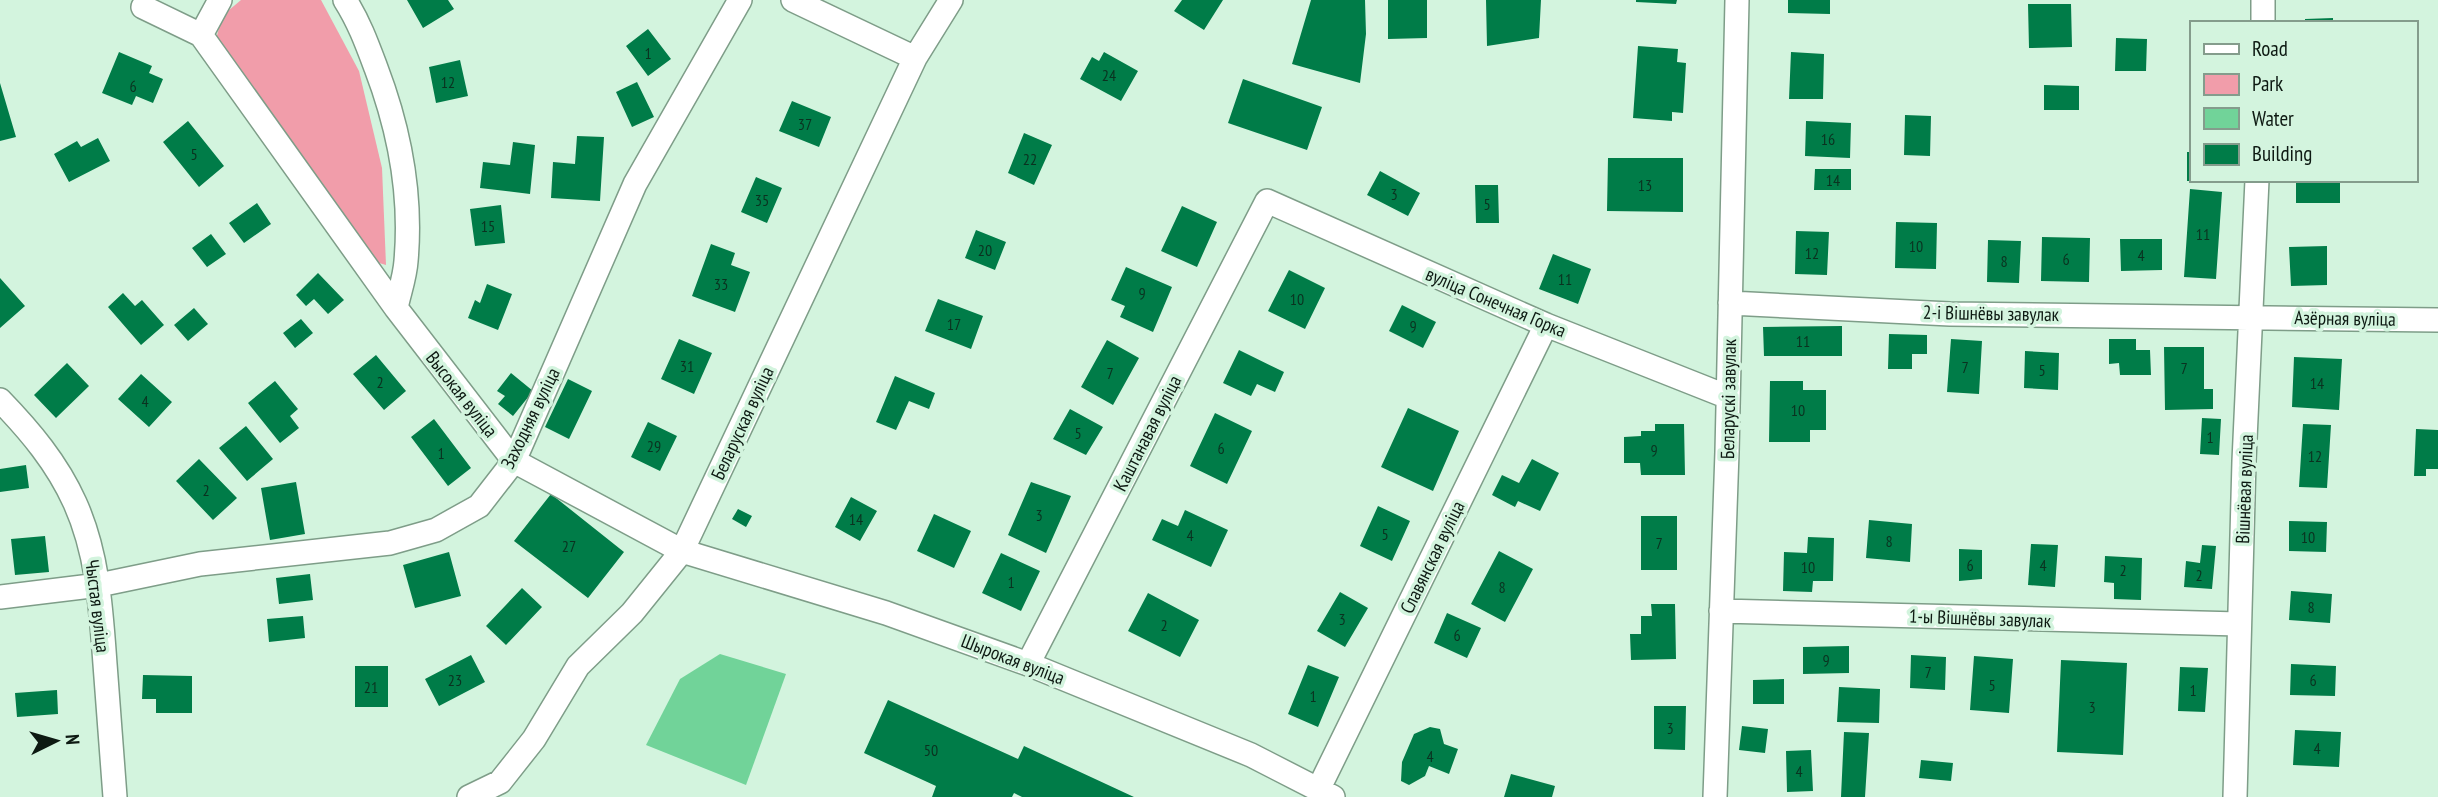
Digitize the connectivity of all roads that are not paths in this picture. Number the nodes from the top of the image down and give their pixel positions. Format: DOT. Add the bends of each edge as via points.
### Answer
graph roads {
  1 [pos="220,0"];
  2 [pos="345,0"];
  3 [pos="740,0"];
  4 [pos="793,0"];
  5 [pos="951,0"];
  6 [pos="1737,0"];
  7 [pos="2263,0"];
  8 [pos="143,7"];
  9 [pos="2263,21"];
  10 [pos="201,35"];
  11 [pos="915,58"];
  12 [pos="2257,182"];
  13 [pos="1267,201"];
  14 [pos="1730,303"];
  15 [pos="396,308"];
  16 [pos="2252,317"];
  17 [pos="2438,320"];
  18 [pos="1546,325"];
  19 [pos="1728,397"];
  20 [pos="0,400"];
  21 [pos="514,461"];
  22 [pos="682,551"];
  23 [pos="99,585"];
  24 [pos="0,597"];
  25 [pos="1721,611"];
  26 [pos="2239,624"];
  27 [pos="1028,664"];
  28 [pos="505,789"];
  29 [pos="1325,793"];
  30 [pos="115,797"];
  31 [pos="469,797"];
  32 [pos="1715,797"];
  33 [pos="2235,797"];
  1 -- 10 [label="street"];
  2 -- 15 [label="street" via="359,21 401,149 408,205 406,264"];
  3 -- 21 [label="street, Заходняя вуліца" via="635,184"];
  4 -- 11 [label="street"];
  5 -- 11 [label="street, Беларуская вуліца"];
  6 -- 14 [label="street, Беларускі завулак"];
  7 -- 9 [label="street"];
  8 -- 10 [label="street, Высокая вуліца"];
  10 -- 15 [label="street, Высокая вуліца"];
  11 -- 22 [label="street, Беларуская вуліца"];
  12 -- 16 [label="street, Вішнёвая вуліца"];
  13 -- 18 [label="street, вуліца Сонечная Горка"];
  13 -- 27 [label="street, Каштанавая вуліца"];
  14 -- 16 [label="street, 2-і Вішнёвы завулак" via="1950,314"];
  14 -- 19 [label="street, Беларускі завулак"];
  15 -- 21 [label="street, Высокая вуліца"];
  16 -- 17 [label="street, Азёрная вуліца"];
  16 -- 26 [label="street, Вішнёвая вуліца"];
  18 -- 19 [label="street, вуліца Сонечная Горка"];
  18 -- 29 [label="street, Славянская вуліца"];
  19 -- 25 [label="street, Беларускі завулак"];
  20 -- 23 [label="street, Чыстая вуліца" via="33,434 75,502"];
  21 -- 22 [label="street, Высокая вуліца"];
  21 -- 23 [label="street, Заходняя вуліца" via="479,506 436,530 390,543 200,564"];
  22 -- 27 [label="street, Шырокая вуліца" via="886,613"];
  22 -- 28 [label="street, Беларуская вуліца" via="632,613 578,666"];
  23 -- 24 [label="street, Заходняя вуліца"];
  23 -- 30 [label="street, Чыстая вуліца"];
  25 -- 26 [label="street, 1-ы Вішнёвы завулак"];
  25 -- 32 [label="street, Беларускі завулак"];
  26 -- 33 [label="street, Вішнёвая вуліца"];
  27 -- 29 [label="street, Шырокая вуліца" via="1251,755"];
  28 -- 31 [label="street, Беларуская вуліца"];
}
